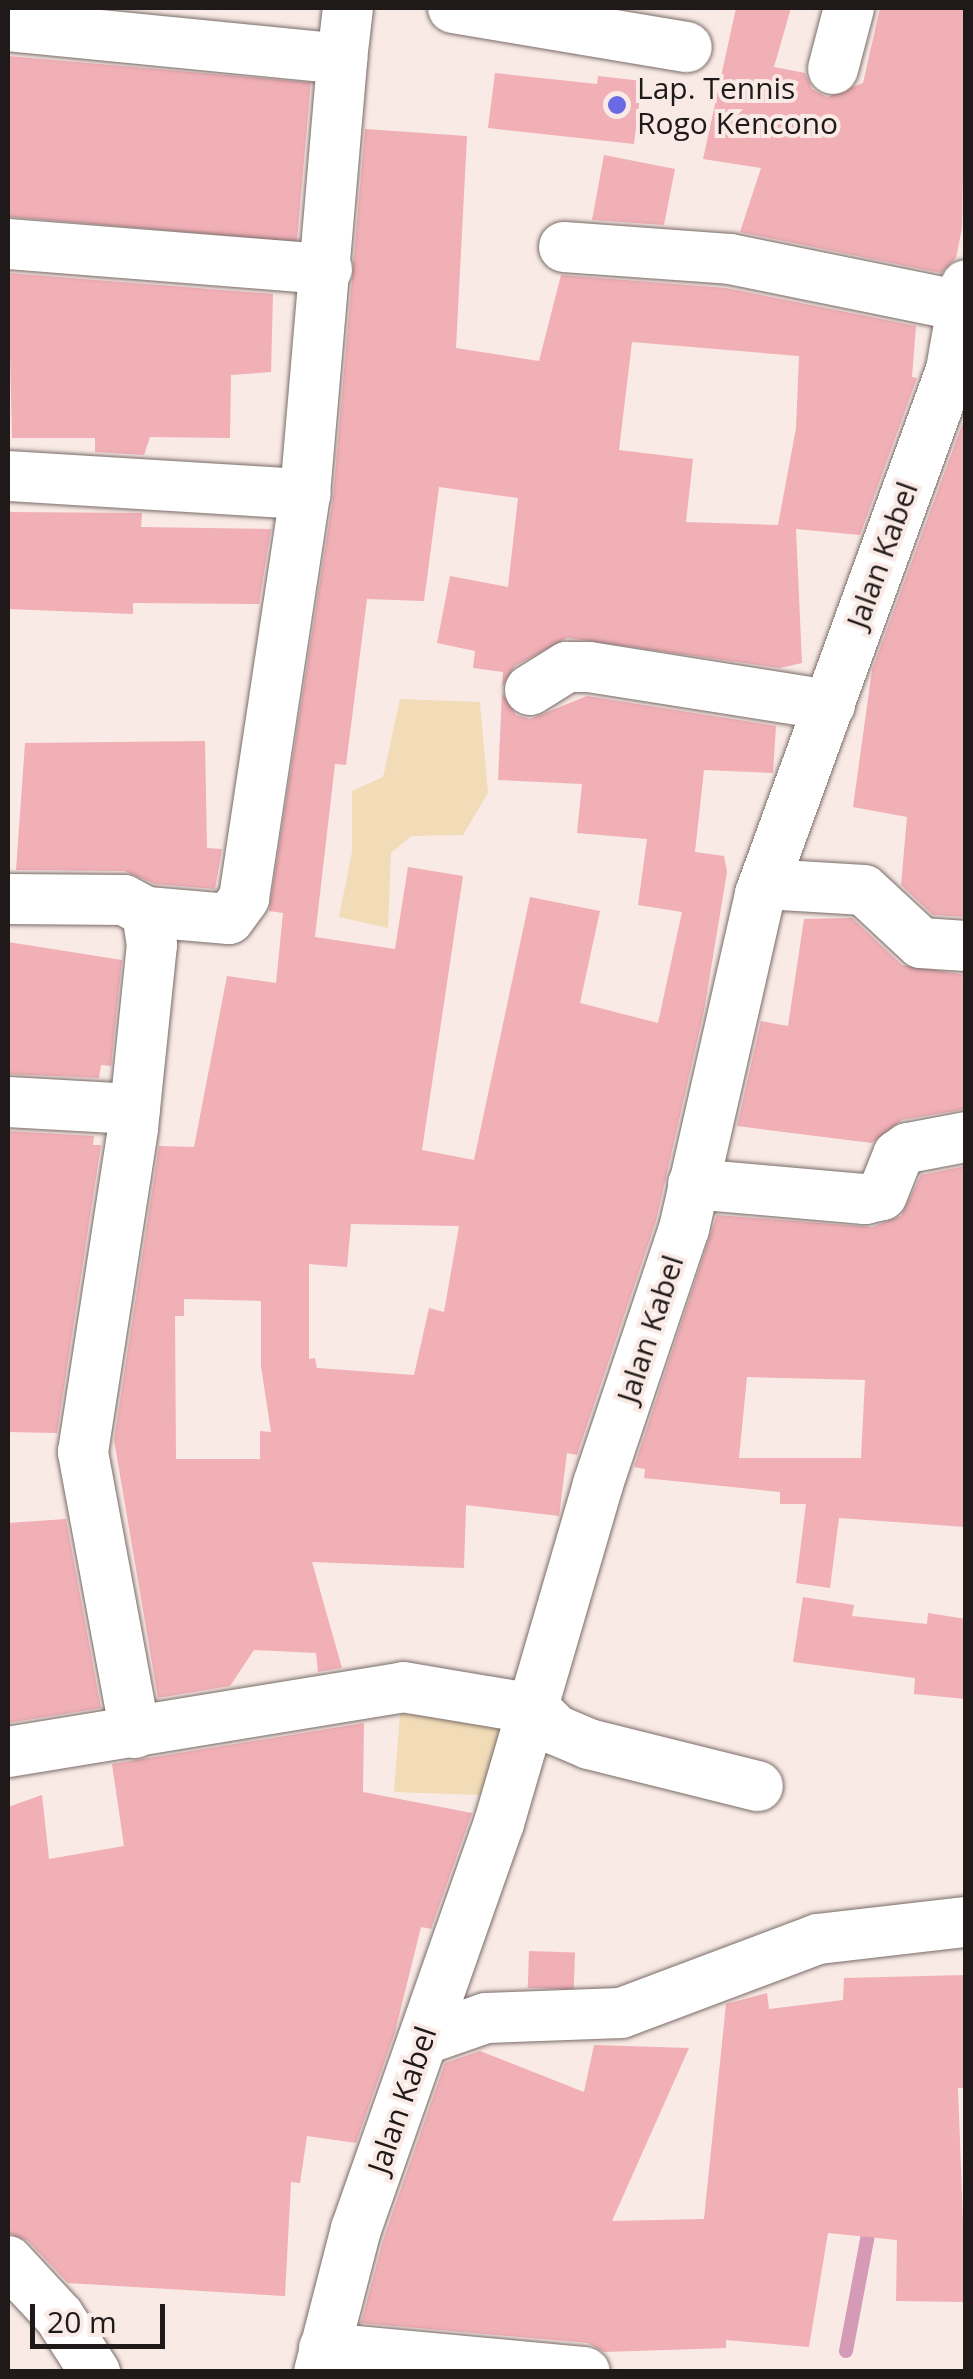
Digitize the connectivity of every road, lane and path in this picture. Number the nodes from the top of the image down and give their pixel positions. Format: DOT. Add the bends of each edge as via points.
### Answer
graph roads {
  1 [pos="348,8"];
  2 [pos="453,8"];
  3 [pos="849,8"];
  4 [pos="8,26"];
  5 [pos="687,47"];
  6 [pos="342,60"];
  7 [pos="833,69"];
  8 [pos="8,244"];
  9 [pos="564,247"];
  10 [pos="327,268"];
  11 [pos="962,295"];
  12 [pos="958,372"];
  13 [pos="8,476"];
  14 [pos="304,494"];
  15 [pos="530,690"];
  16 [pos="830,705"];
  17 [pos="765,884"];
  18 [pos="8,899"];
  19 [pos="146,912"];
  20 [pos="966,946"];
  21 [pos="8,1102"];
  22 [pos="136,1109"];
  23 [pos="966,1137"];
  24 [pos="693,1184"];
  25 [pos="534,1709"];
  26 [pos="135,1733"];
  27 [pos="8,1752"];
  28 [pos="758,1786"];
  29 [pos="966,1922"];
  30 [pos="423,2040"];
  31 [pos="8,2261"];
  32 [pos="321,2360"];
  33 [pos="95,2372"];
  34 [pos="585,2372"];
  1 -- 6 [label="street"];
  2 -- 5 [label="street"];
  3 -- 7 [label="street"];
  4 -- 6 [label="street"];
  6 -- 10 [label="street"];
  8 -- 10 [label="street"];
  9 -- 11 [label="street" via="730,259"];
  10 -- 14 [label="street"];
  11 -- 12 [label="street, Jalan Kabel"];
  12 -- 16 [label="street, Jalan Kabel"];
  13 -- 14 [label="street"];
  14 -- 19 [label="street" via="244,898 229,919"];
  15 -- 16 [label="street" via="567,667 590,667"];
  16 -- 17 [label="street, Jalan Kabel"];
  17 -- 20 [label="street" via="864,890 921,942"];
  17 -- 24 [label="street, Jalan Kabel"];
  18 -- 19 [label="street" via="124,900"];
  19 -- 22 [label="street" via="152,945"];
  21 -- 22 [label="street"];
  22 -- 26 [label="street" via="84,1452"];
  23 -- 24 [label="street" via="908,1148 898,1155 882,1196 866,1199"];
  24 -- 25 [label="street, Jalan Kabel"];
  25 -- 26 [label="street" via="403,1687"];
  25 -- 28 [label="street" via="556,1730 589,1744"];
  25 -- 30 [label="street, Jalan Kabel"];
  26 -- 27 [label="street"];
  29 -- 30 [label="street" via="818,1939 620,2012 486,2018"];
  30 -- 32 [label="street, Jalan Kabel" via="356,2229"];
  31 -- 33 [label="street" via="59,2316"];
  32 -- 34 [label="street"];
}
